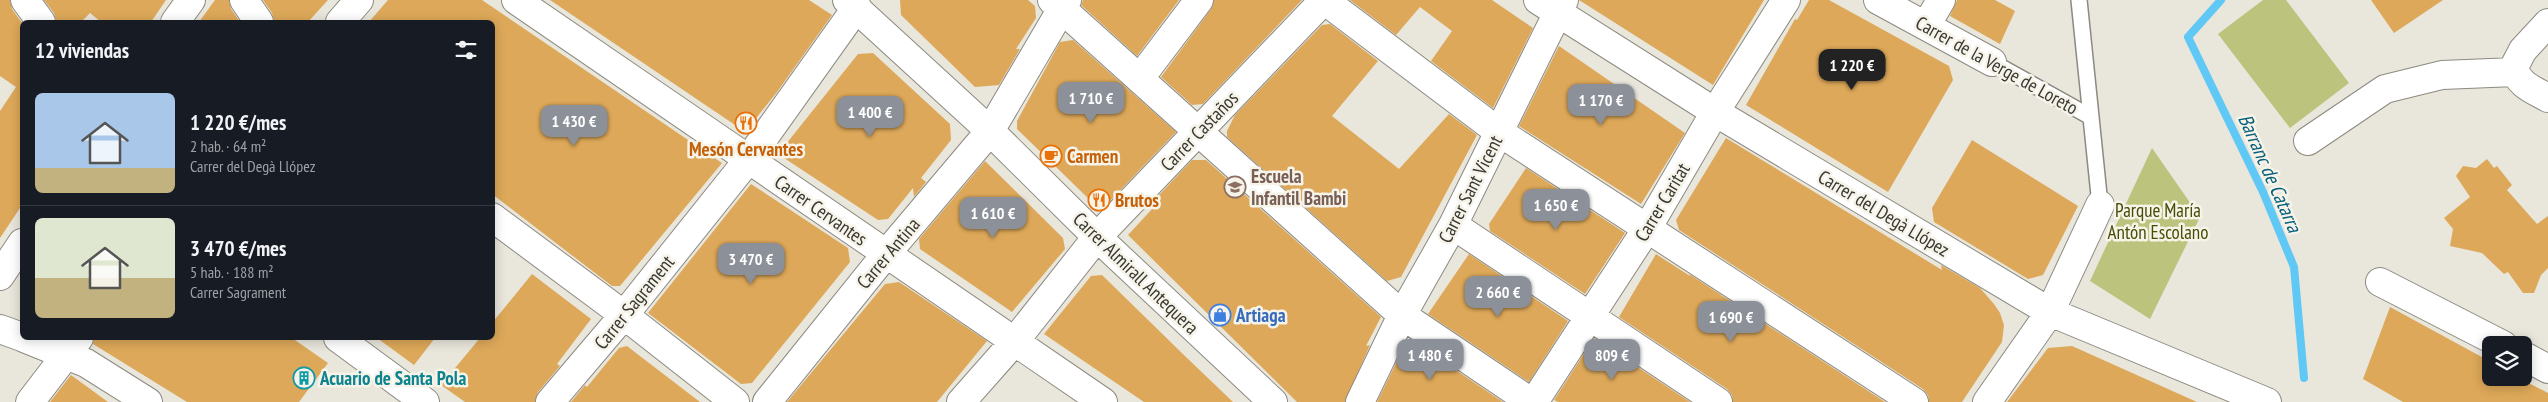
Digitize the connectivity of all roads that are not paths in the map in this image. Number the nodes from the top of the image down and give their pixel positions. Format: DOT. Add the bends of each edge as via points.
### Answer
graph roads {
  1 [pos="25,0"];
  2 [pos="191,0"];
  3 [pos="244,0"];
  4 [pos="359,0"];
  5 [pos="516,0"];
  6 [pos="1199,0"];
  7 [pos="1324,0"];
  8 [pos="1786,0"];
  9 [pos="1878,0"];
  10 [pos="1941,0"];
  11 [pos="2079,0"];
  12 [pos="852,2"];
  13 [pos="1061,3"];
  14 [pos="1553,4"];
  15 [pos="40,20"];
  16 [pos="176,20"];
  17 [pos="258,20"];
  18 [pos="342,20"];
  19 [pos="2548,22"];
  20 [pos="1926,26"];
  21 [pos="1992,62"];
  22 [pos="2515,72"];
  23 [pos="1140,78"];
  24 [pos="2548,98"];
  25 [pos="1715,112"];
  26 [pos="2089,116"];
  27 [pos="990,131"];
  28 [pos="1199,132"];
  29 [pos="1500,132"];
  30 [pos="2308,141"];
  31 [pos="748,160"];
  32 [pos="2100,205"];
  33 [pos="495,219"];
  34 [pos="1453,225"];
  35 [pos="1648,227"];
  36 [pos="1097,237"];
  37 [pos="20,246"];
  38 [pos="886,254"];
  39 [pos="0,276"];
  40 [pos="2380,282"];
  41 [pos="2050,312"];
  42 [pos="624,315"];
  43 [pos="1402,315"];
  44 [pos="1590,316"];
  45 [pos="0,329"];
  46 [pos="20,336"];
  47 [pos="2485,336"];
  48 [pos="40,340"];
  49 [pos="341,340"];
  50 [pos="1014,342"];
  51 [pos="73,346"];
  52 [pos="2532,360"];
  53 [pos="2548,369"];
  54 [pos="2256,400"];
  55 [pos="30,402"];
  56 [pos="148,402"];
  57 [pos="425,402"];
  58 [pos="550,402"];
  59 [pos="735,402"];
  60 [pos="767,402"];
  61 [pos="961,402"];
  62 [pos="1103,402"];
  63 [pos="1273,402"];
  64 [pos="1360,402"];
  65 [pos="1533,402"];
  66 [pos="1718,402"];
  67 [pos="1914,402"];
  68 [pos="1987,402"];
  1 -- 15 [label="street"];
  2 -- 16 [label="street"];
  3 -- 17 [label="street"];
  4 -- 18 [label="street"];
  5 -- 31 [label="street, Carrer Cervantes"];
  6 -- 23 [label="street"];
  7 -- 28 [label="street, Carrer Castaños"];
  7 -- 29 [label="street"];
  8 -- 25 [label="street, Carrer Caritat"];
  9 -- 20 [label="street, Carrer de la Verge de Loreto"];
  10 -- 20 [label="street"];
  11 -- 26 [label="lane"];
  12 -- 27 [label="street, Carrer Almirall Antequera"];
  12 -- 31 [label="street, Carrer Sagrament"];
  13 -- 23 [label="street"];
  13 -- 27 [label="street, Carrer Antina"];
  14 -- 25 [label="street, Carrer del Degà Llópez"];
  14 -- 29 [label="street, Carrer Sant Vicent"];
  19 -- 22 [label="street" via="2515,61"];
  20 -- 21 [label="street, Carrer de la Verge de Loreto"];
  21 -- 26 [label="lane, Carrer de la Verge de Loreto"];
  22 -- 24 [label="street" via="2525,84"];
  22 -- 30 [label="street" via="2442,75 2384,89"];
  23 -- 28 [label="street"];
  25 -- 35 [label="street, Carrer Caritat"];
  25 -- 41 [label="street, Carrer del Degà Llópez"];
  26 -- 32 [label="lane"];
  27 -- 36 [label="street, Carrer Almirall Antequera"];
  27 -- 38 [label="street, Carrer Antina"];
  28 -- 36 [label="street, Carrer Castaños"];
  28 -- 43 [label="street"];
  29 -- 34 [label="street, Carrer Sant Vicent"];
  29 -- 35 [label="street"];
  31 -- 38 [label="street, Carrer Cervantes"];
  31 -- 42 [label="street, Carrer Sagrament"];
  32 -- 41 [label="street"];
  33 -- 42 [label="street"];
  34 -- 43 [label="street, Carrer Sant Vicent"];
  34 -- 44 [label="street"];
  35 -- 44 [label="street, Carrer Caritat"];
  35 -- 67 [label="street"];
  36 -- 50 [label="street, Carrer Castaños"];
  36 -- 63 [label="street, Carrer Almirall Antequera"];
  37 -- 39 [label="street"];
  38 -- 50 [label="street, Carrer Cervantes"];
  38 -- 60 [label="street, Carrer Antina"];
  40 -- 47 [label="street"];
  41 -- 54 [label="street, Carrer del Degà Llópez"];
  41 -- 68 [label="street"];
  42 -- 58 [label="street, Carrer Sagrament"];
  42 -- 59 [label="street"];
  43 -- 64 [label="street, Carrer Sant Vicent"];
  43 -- 65 [label="street"];
  44 -- 65 [label="street, Carrer Caritat"];
  44 -- 66 [label="street"];
  45 -- 46 [label="street"];
  48 -- 51 [label="street"];
  49 -- 57 [label="street"];
  50 -- 61 [label="street, Carrer Castaños"];
  50 -- 62 [label="street, Carrer Cervantes"];
  51 -- 55 [label="street"];
  51 -- 56 [label="street"];
  52 -- 53 [label="street"];
}
